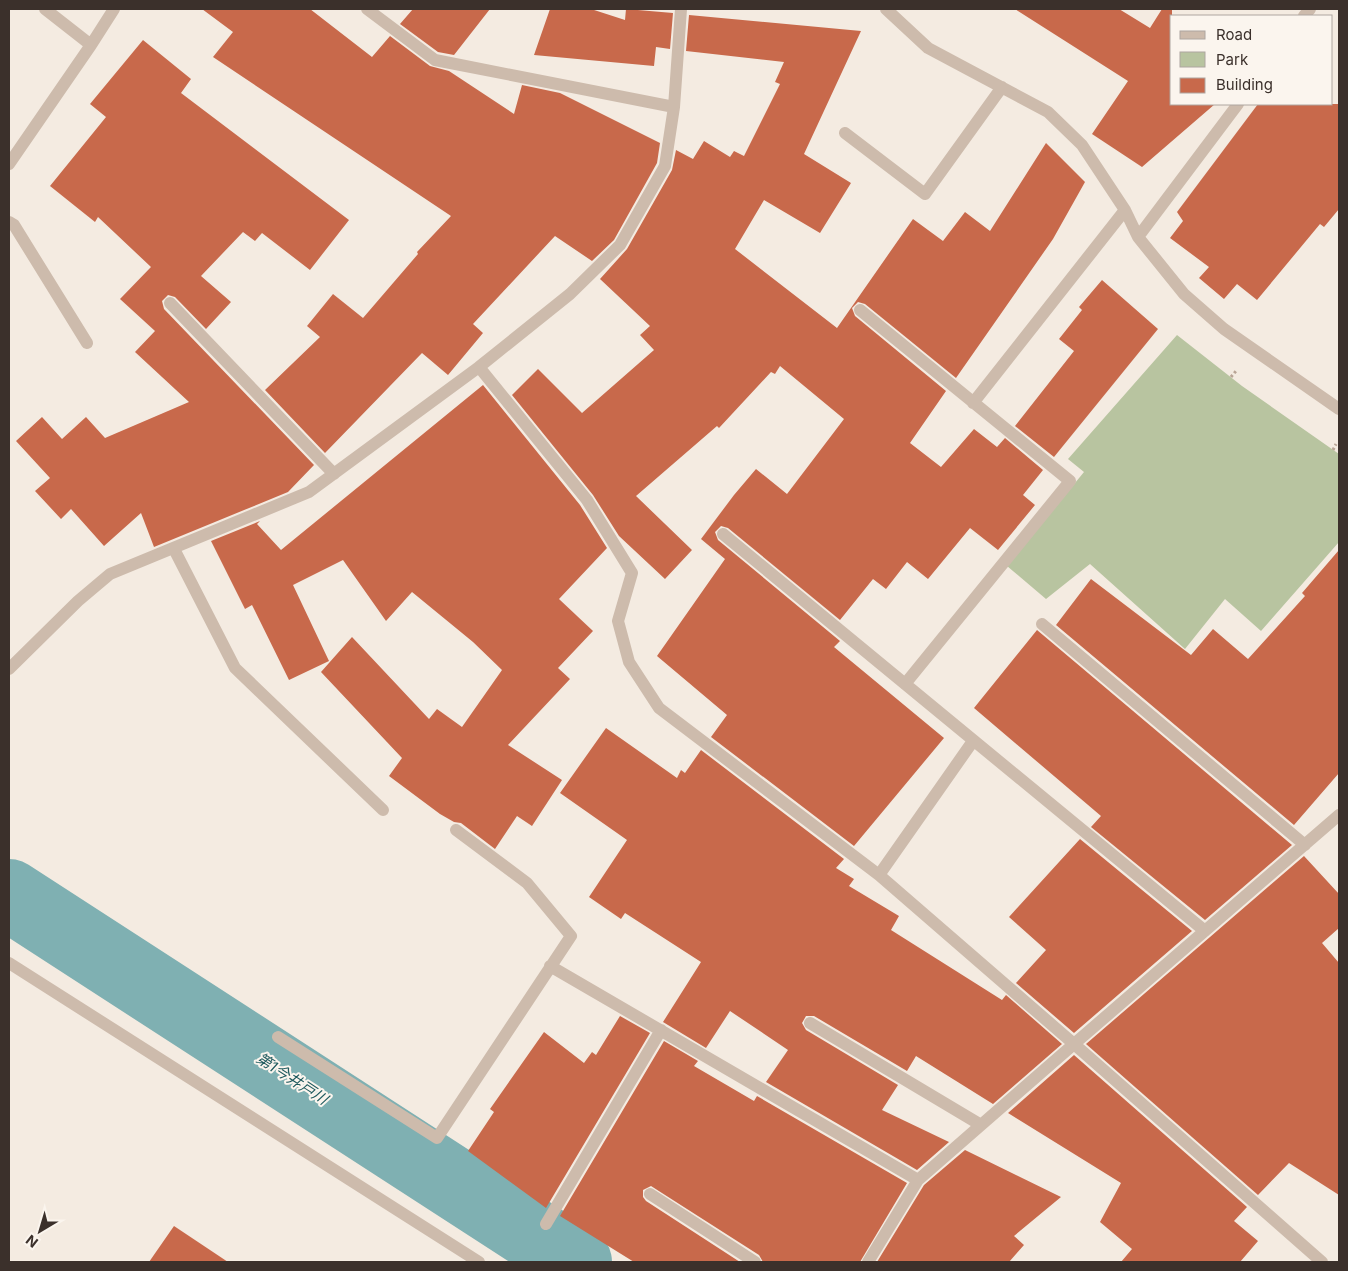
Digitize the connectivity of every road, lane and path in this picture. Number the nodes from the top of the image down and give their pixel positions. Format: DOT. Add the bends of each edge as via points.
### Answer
graph roads {
  1 [pos="45,9"];
  2 [pos="114,9"];
  3 [pos="366,9"];
  4 [pos="681,9"];
  5 [pos="886,9"];
  6 [pos="91,44"];
  7 [pos="1002,87"];
  8 [pos="1237,105"];
  9 [pos="674,107"];
  10 [pos="845,133"];
  11 [pos="9,164"];
  12 [pos="1125,210"];
  13 [pos="9,222"];
  14 [pos="1138,238"];
  15 [pos="170,303"];
  16 [pos="860,310"];
  17 [pos="87,343"];
  18 [pos="479,366"];
  19 [pos="1236,371"];
  20 [pos="1231,377"];
  21 [pos="973,403"];
  22 [pos="1339,409"];
  23 [pos="1336,444"];
  24 [pos="1333,450"];
  25 [pos="334,474"];
  26 [pos="722,534"];
  27 [pos="174,549"];
  28 [pos="1042,624"];
  29 [pos="9,669"];
  30 [pos="905,684"];
  31 [pos="974,741"];
  32 [pos="383,810"];
  33 [pos="1339,816"];
  34 [pos="456,830"];
  35 [pos="1305,845"];
  36 [pos="879,875"];
  37 [pos="1205,931"];
  38 [pos="9,963"];
  39 [pos="550,966"];
  40 [pos="810,1022"];
  41 [pos="661,1030"];
  42 [pos="278,1037"];
  43 [pos="1074,1044"];
  44 [pos="981,1125"];
  45 [pos="918,1180"];
  46 [pos="650,1194"];
  47 [pos="546,1224"];
  48 [pos="479,1262"];
  49 [pos="755,1262"];
  50 [pos="868,1262"];
  51 [pos="1322,1262"];
  1 -- 6 [label="street"];
  2 -- 6 [label="street"];
  3 -- 9 [label="street" via="435,60"];
  4 -- 9 [label="street"];
  5 -- 7 [label="street" via="928,48"];
  6 -- 11 [label="street"];
  7 -- 10 [label="street" via="925,194"];
  7 -- 12 [label="street" via="1048,112 1082,145"];
  8 -- 14 [label="street"];
  9 -- 18 [label="street" via="665,166 620,245 570,294"];
  12 -- 14 [label="street"];
  12 -- 21 [label="street"];
  13 -- 17 [label="street" via="14,225"];
  14 -- 22 [label="street" via="1184,294 1224,329"];
  15 -- 25 [label="street"];
  16 -- 21 [label="street"];
  18 -- 25 [label="street"];
  18 -- 36 [label="street" via="587,500 632,573 618,621 629,662 660,708"];
  19 -- 20 [label="path"];
  21 -- 30 [label="street" via="1070,481"];
  23 -- 24 [label="path"];
  25 -- 27 [label="street" via="309,492"];
  26 -- 30 [label="street"];
  27 -- 29 [label="street" via="110,574"];
  27 -- 32 [label="street" via="235,668"];
  28 -- 35 [label="street"];
  30 -- 31 [label="street"];
  31 -- 36 [label="street"];
  31 -- 37 [label="street"];
  33 -- 35 [label="street"];
  34 -- 39 [label="street" via="527,883 571,936"];
  35 -- 37 [label="street"];
  36 -- 43 [label="street"];
  37 -- 43 [label="street"];
  38 -- 48 [label="street"];
  39 -- 41 [label="street"];
  39 -- 42 [label="street" via="437,1138"];
  40 -- 44 [label="street"];
  41 -- 45 [label="street"];
  41 -- 47 [label="street"];
  43 -- 44 [label="street"];
  43 -- 51 [label="street"];
  44 -- 45 [label="street"];
  45 -- 50 [label="street"];
  46 -- 49 [label="street"];
}
